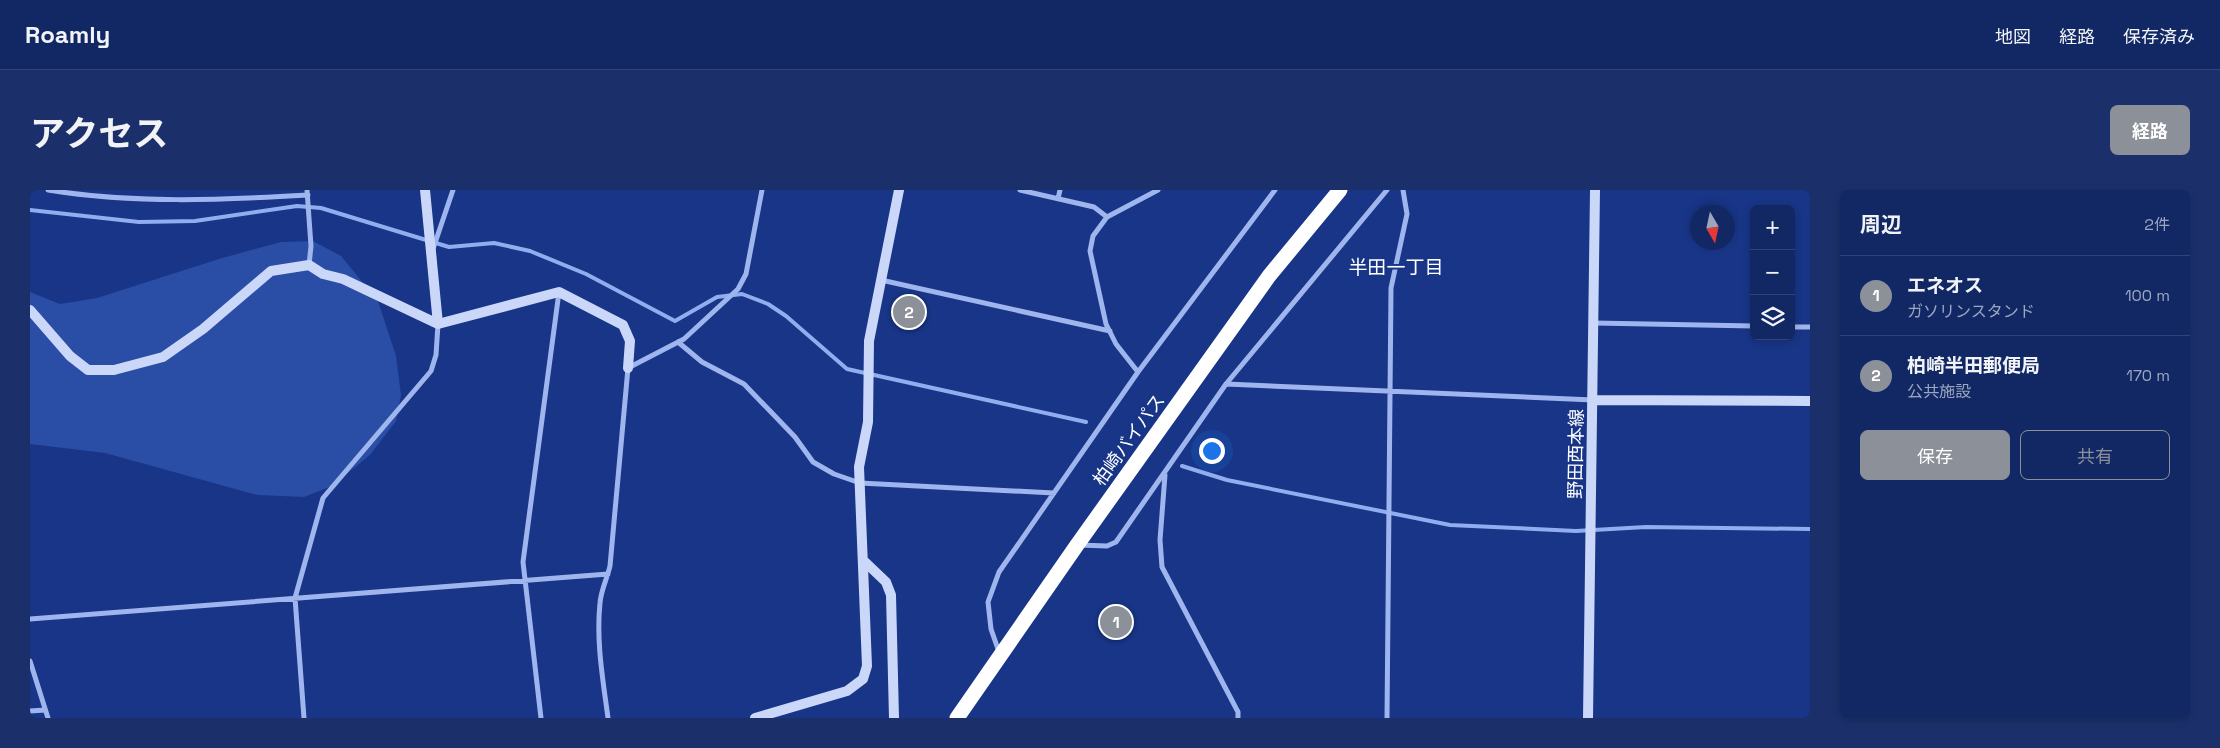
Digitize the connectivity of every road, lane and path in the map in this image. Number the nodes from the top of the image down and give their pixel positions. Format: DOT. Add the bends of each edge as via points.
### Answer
graph roads {
  1 [pos="48,190"];
  2 [pos="424,190"];
  3 [pos="453,190"];
  4 [pos="762,190"];
  5 [pos="899,190"];
  6 [pos="1020,190"];
  7 [pos="1060,190"];
  8 [pos="1158,190"];
  9 [pos="1276,190"];
  10 [pos="1340,190"];
  11 [pos="1387,190"];
  12 [pos="1403,190"];
  13 [pos="1595,190"];
  14 [pos="308,193"];
  15 [pos="1058,199"];
  16 [pos="1106,217"];
  17 [pos="432,253"];
  18 [pos="309,264"];
  19 [pos="880,279"];
  20 [pos="559,292"];
  21 [pos="30,310"];
  22 [pos="1594,323"];
  23 [pos="438,324"];
  24 [pos="1750,326"];
  25 [pos="1795,327"];
  26 [pos="1810,327"];
  27 [pos="1110,331"];
  28 [pos="678,342"];
  29 [pos="628,368"];
  30 [pos="1138,372"];
  31 [pos="1226,384"];
  32 [pos="1390,391"];
  33 [pos="1593,400"];
  34 [pos="1810,401"];
  35 [pos="1165,475"];
  36 [pos="860,483"];
  37 [pos="1054,493"];
  38 [pos="1077,545"];
  39 [pos="864,561"];
  40 [pos="608,574"];
  41 [pos="523,580"];
  42 [pos="295,598"];
  43 [pos="30,619"];
  44 [pos="1001,657"];
  45 [pos="30,661"];
  46 [pos="45,710"];
  47 [pos="30,711"];
  48 [pos="48,718"];
  49 [pos="304,718"];
  50 [pos="541,718"];
  51 [pos="608,718"];
  52 [pos="755,718"];
  53 [pos="894,718"];
  54 [pos="957,718"];
  55 [pos="1238,718"];
  56 [pos="1387,718"];
  57 [pos="1588,718"];
  1 -- 14 [label="street" via="161,201"];
  2 -- 17 [label="street"];
  3 -- 17 [label="street"];
  4 -- 28 [label="street" via="746,274 738,289 696,331"];
  5 -- 19 [label="street"];
  6 -- 15 [label="street"];
  7 -- 15 [label="street"];
  8 -- 16 [label="street"];
  9 -- 30 [label="street"];
  10 -- 38 [label="highway, 柏崎バイパス" via="1269,276"];
  11 -- 31 [label="street"];
  12 -- 32 [label="street" via="1407,214 1391,288"];
  13 -- 22 [label="street, 野田西本線"];
  14 -- 18 [label="street"];
  15 -- 16 [label="street" via="1094,207"];
  16 -- 27 [label="street" via="1092,236 1090,251"];
  17 -- 23 [label="street"];
  18 -- 21 [label="street" via="271,270 203,329 163,357 114,370 88,370 70,356"];
  18 -- 23 [label="street" via="323,274 343,279"];
  19 -- 27 [label="street"];
  19 -- 36 [label="street" via="869,341 868,422 859,467"];
  20 -- 23 [label="street"];
  20 -- 29 [label="street" via="623,325 630,341"];
  20 -- 41 [label="street"];
  22 -- 24 [label="street"];
  22 -- 33 [label="street, 野田西本線"];
  23 -- 42 [label="street" via="436,355 431,371 323,498"];
  25 -- 26 [label="street"];
  27 -- 30 [label="street"];
  28 -- 29 [label="street"];
  28 -- 36 [label="street" via="702,362 744,384 795,437 813,462"];
  29 -- 40 [label="street"];
  30 -- 37 [label="street"];
  31 -- 32 [label="street"];
  31 -- 35 [label="street"];
  32 -- 33 [label="street"];
  32 -- 56 [label="street"];
  33 -- 34 [label="street"];
  33 -- 57 [label="street, 野田西本線"];
  35 -- 38 [label="street" via="1116,542 1107,546"];
  35 -- 55 [label="street" via="1160,540 1162,567 1238,712"];
  36 -- 37 [label="street"];
  36 -- 39 [label="street"];
  37 -- 44 [label="street" via="999,572 988,602 991,629"];
  38 -- 44 [label="highway, 柏崎バイパス"];
  39 -- 52 [label="street" via="867,666 862,679 848,691"];
  39 -- 53 [label="street" via="886,582 891,595"];
  40 -- 41 [label="street"];
  40 -- 51 [label="street" via="600,603 599,652"];
  41 -- 42 [label="street"];
  41 -- 50 [label="street" via="528,598"];
  42 -- 43 [label="street"];
  42 -- 49 [label="street"];
  44 -- 54 [label="highway, 柏崎バイパス"];
  45 -- 46 [label="street"];
  46 -- 47 [label="street"];
  46 -- 48 [label="street"];
}
